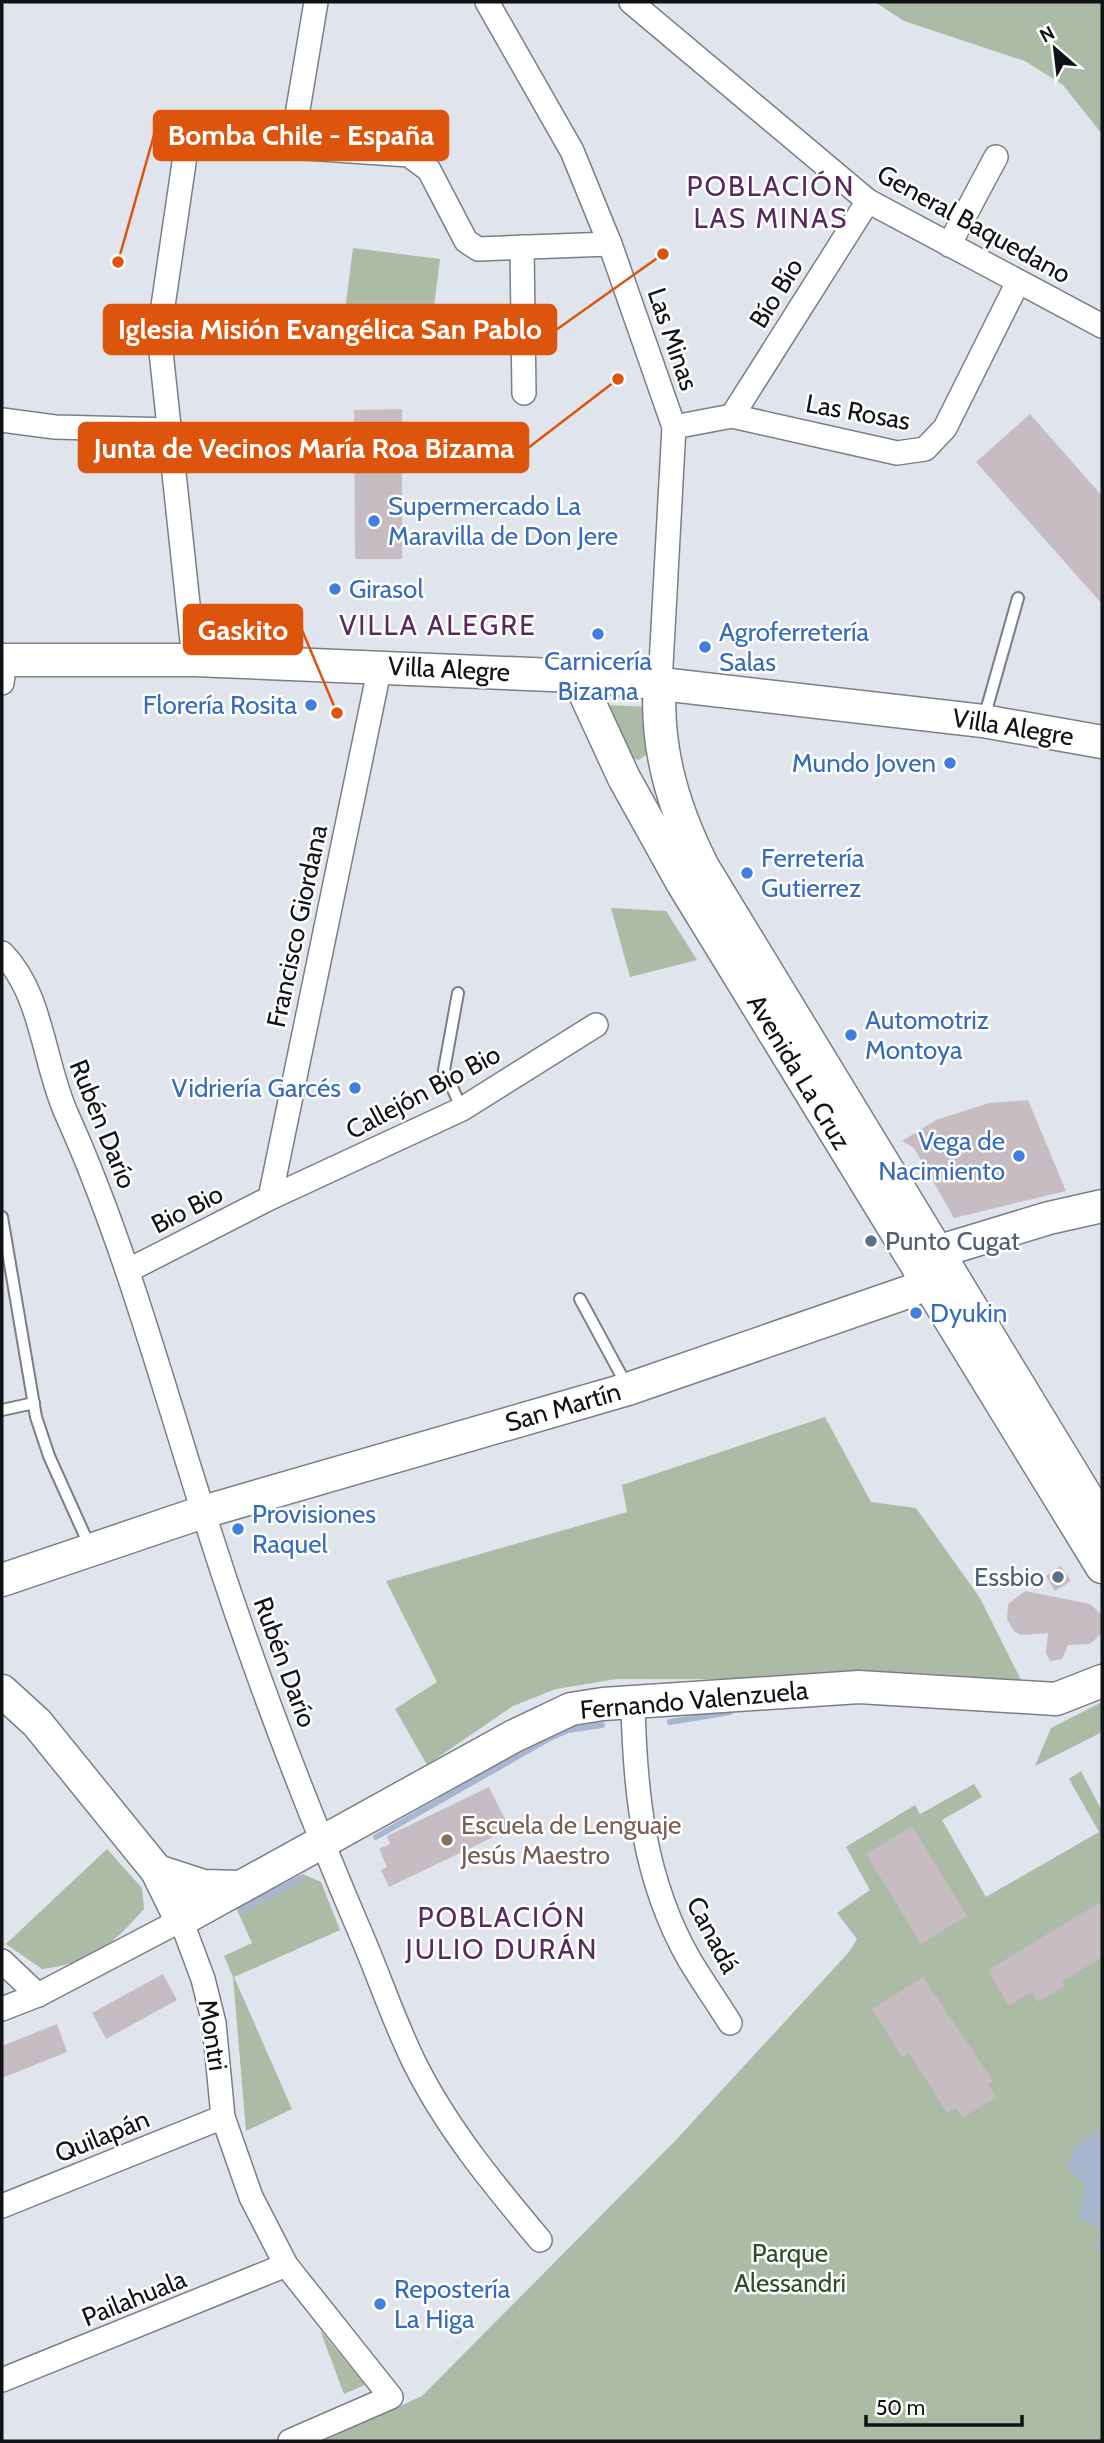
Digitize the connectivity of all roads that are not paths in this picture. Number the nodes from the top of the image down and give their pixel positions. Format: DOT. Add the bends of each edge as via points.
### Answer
graph roads {
  1 [pos="316,2"];
  2 [pos="487,2"];
  3 [pos="631,2"];
  4 [pos="292,145"];
  5 [pos="996,157"];
  6 [pos="868,201"];
  7 [pos="610,244"];
  8 [pos="949,245"];
  9 [pos="523,247"];
  10 [pos="1018,282"];
  11 [pos="1102,326"];
  12 [pos="524,393"];
  13 [pos="732,416"];
  14 [pos="2,420"];
  15 [pos="674,428"];
  16 [pos="172,430"];
  17 [pos="1018,598"];
  18 [pos="194,660"];
  19 [pos="380,666"];
  20 [pos="3,668"];
  21 [pos="577,676"];
  22 [pos="660,684"];
  23 [pos="983,721"];
  24 [pos="1102,742"];
  25 [pos="665,765"];
  26 [pos="624,778"];
  27 [pos="2,953"];
  28 [pos="458,993"];
  29 [pos="596,1025"];
  30 [pos="462,1109"];
  31 [pos="270,1198"];
  32 [pos="1102,1206"];
  33 [pos="2,1217"];
  34 [pos="934,1265"];
  35 [pos="128,1270"];
  36 [pos="580,1299"];
  37 [pos="628,1389"];
  38 [pos="34,1403"];
  39 [pos="2,1410"];
  40 [pos="203,1512"];
  41 [pos="1102,1522"];
  42 [pos="90,1548"];
  43 [pos="1102,1567"];
  44 [pos="2,1580"];
  45 [pos="1102,1681"];
  46 [pos="2,1691"];
  47 [pos="632,1705"];
  48 [pos="322,1844"];
  49 [pos="157,1871"];
  50 [pos="243,1887"];
  51 [pos="181,1920"];
  52 [pos="2,1961"];
  53 [pos="38,1995"];
  54 [pos="2,2008"];
  55 [pos="730,2023"];
  56 [pos="223,2117"];
  57 [pos="2,2206"];
  58 [pos="540,2240"];
  59 [pos="286,2265"];
  60 [pos="2,2380"];
  61 [pos="290,2441"];
  1 -- 4 [label="street"];
  2 -- 7 [label="street, Las Minas" via="572,151"];
  3 -- 6 [label="street, General Baquedano"];
  4 -- 9 [label="street" via="410,155 429,170 466,241 478,249"];
  4 -- 16 [label="street" via="205,141 186,152 159,332"];
  5 -- 8 [label="street"];
  6 -- 8 [label="street, General Baquedano"];
  6 -- 13 [label="street, Bío Bío"];
  7 -- 9 [label="street"];
  7 -- 15 [label="street, Las Minas"];
  8 -- 10 [label="street, General Baquedano"];
  9 -- 12 [label="street"];
  10 -- 11 [label="street, General Baquedano"];
  10 -- 13 [label="street, Las Rosas" via="945,428 925,449 897,453"];
  13 -- 15 [label="street, Las Rosas"];
  14 -- 16 [label="street" via="55,427"];
  15 -- 22 [label="street, Las Minas"];
  16 -- 18 [label="street"];
  17 -- 23 [label="lane"];
  18 -- 19 [label="main road, Villa Alegre"];
  18 -- 20 [label="main road, Villa Alegre"];
  19 -- 21 [label="main road, Villa Alegre"];
  19 -- 31 [label="street, Francisco Giordana"];
  21 -- 22 [label="main road, Villa Alegre"];
  21 -- 26 [label="main road, Avenida La Cruz"];
  22 -- 23 [label="main road, Villa Alegre"];
  22 -- 25 [label="main road, Avenida La Cruz" via="659,727"];
  23 -- 24 [label="main road, Villa Alegre"];
  25 -- 26 [label="main road"];
  25 -- 34 [label="main road, Avenida La Cruz" via="682,821 703,867"];
  26 -- 34 [label="main road, Avenida La Cruz" via="683,884"];
  27 -- 35 [label="street, Rubén Darío" via="18,971 31,1000 62,1106"];
  28 -- 30 [label="lane" via="444,1070"];
  29 -- 30 [label="street, Callejón Bio Bio"];
  30 -- 31 [label="street, Callejón Bio Bio"];
  31 -- 35 [label="street, Bio Bio"];
  32 -- 34 [label="main road, San Martín" via="1049,1218"];
  33 -- 38 [label="lane"];
  34 -- 37 [label="main road, San Martín" via="912,1291"];
  34 -- 41 [label="main road, Avenida La Cruz"];
  34 -- 43 [label="main road, Avenida La Cruz"];
  35 -- 40 [label="street, Rubén Darío"];
  36 -- 37 [label="lane"];
  37 -- 40 [label="main road, San Martín"];
  38 -- 39 [label="lane"];
  38 -- 42 [label="lane" via="49,1456"];
  40 -- 42 [label="main road, San Martín"];
  40 -- 48 [label="street, Rubén Darío"];
  42 -- 44 [label="main road, San Martín"];
  45 -- 47 [label="main road, Fernando Valenzuela" via="1056,1699 859,1687"];
  46 -- 49 [label="main road, Montri" via="37,1724"];
  47 -- 48 [label="main road, Fernando Valenzuela" via="571,1709 545,1719"];
  47 -- 55 [label="street, Canadá" via="634,1780 642,1830 661,1896 688,1958"];
  48 -- 50 [label="main road, Fernando Valenzuela"];
  48 -- 58 [label="street, Rubén Darío" via="415,2064 463,2143"];
  49 -- 50 [label="main road, Fernando Valenzuela" via="203,1886"];
  49 -- 51 [label="main road, Montri"];
  50 -- 51 [label="main road, Fernando Valenzuela"];
  51 -- 53 [label="street, Fernando Valenzuela"];
  51 -- 56 [label="street, Montri" via="214,2023"];
  52 -- 53 [label="street"];
  53 -- 54 [label="street, Fernando Valenzuela"];
  56 -- 57 [label="street, Quilapán"];
  56 -- 59 [label="street, Montri" via="251,2197"];
  59 -- 60 [label="street, Pailahuala"];
  59 -- 61 [label="street, Montri" via="391,2397"];
}
